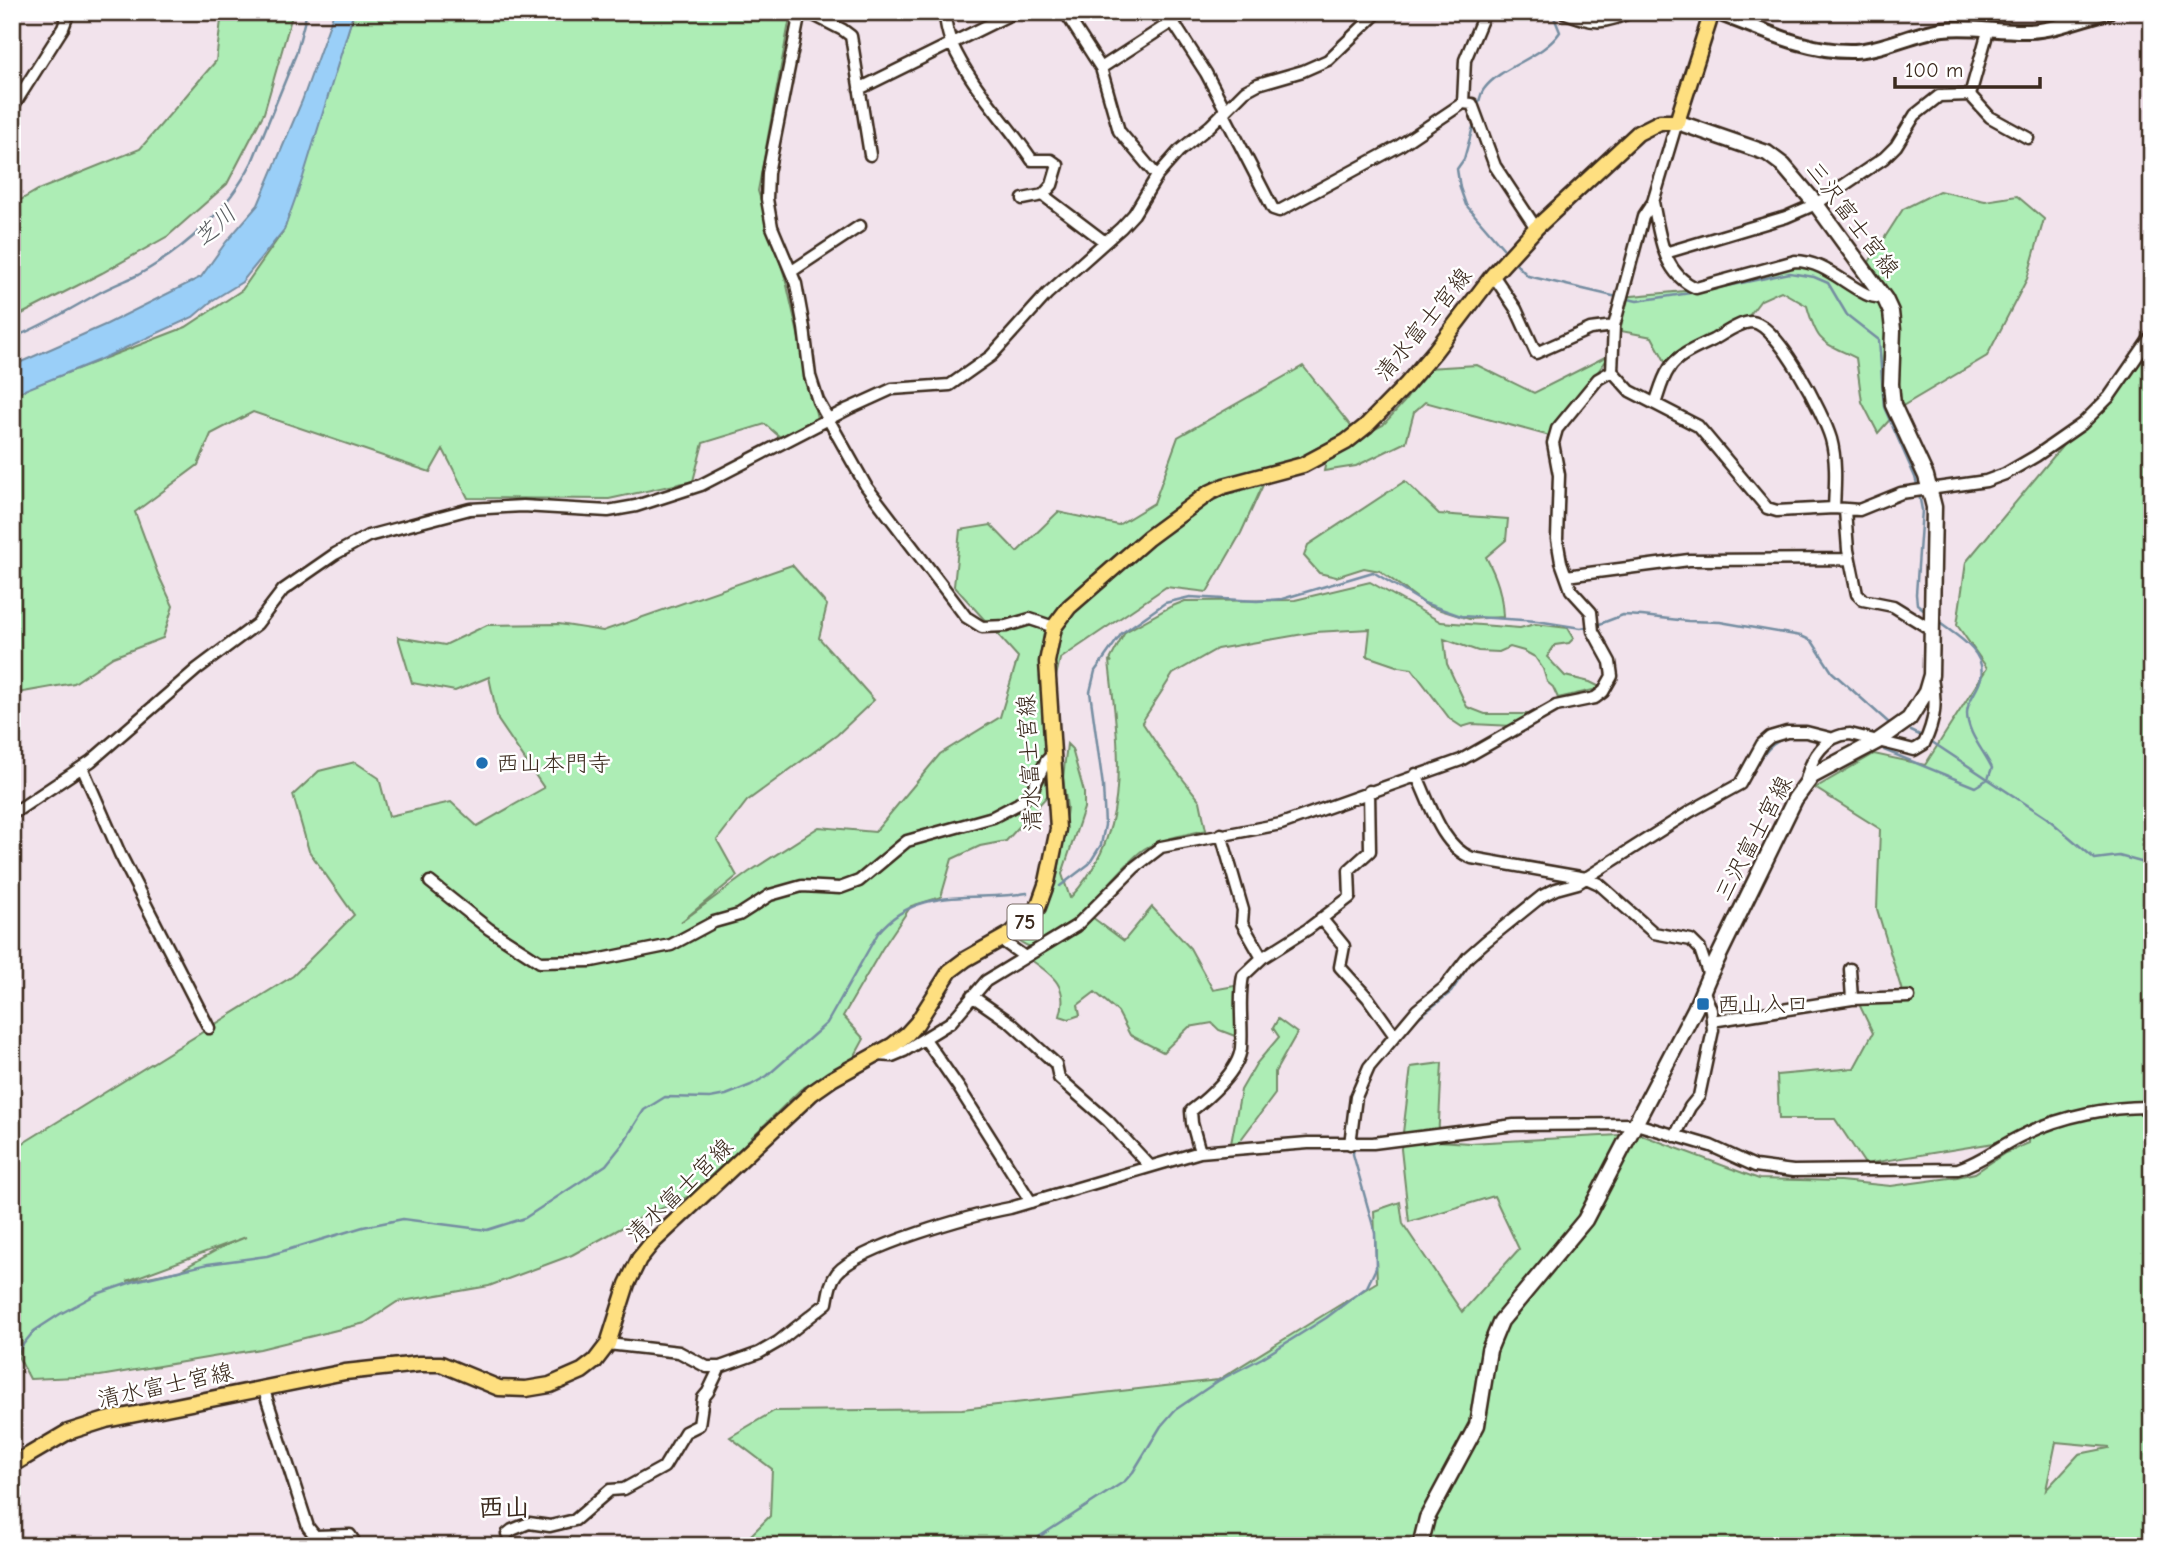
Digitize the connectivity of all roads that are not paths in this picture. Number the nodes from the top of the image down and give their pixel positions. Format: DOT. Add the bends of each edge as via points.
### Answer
graph roads {
  1 [pos="69,12"];
  2 [pos="800,12"];
  3 [pos="808,12"];
  4 [pos="944,12"];
  5 [pos="1014,12"];
  6 [pos="1065,12"];
  7 [pos="1187,12"];
  8 [pos="1378,12"];
  9 [pos="1485,12"];
  10 [pos="1563,12"];
  11 [pos="1631,12"];
  12 [pos="1714,12"];
  13 [pos="2108,12"];
  14 [pos="1173,22"];
  15 [pos="1988,31"];
  16 [pos="951,43"];
  17 [pos="1101,68"];
  18 [pos="859,89"];
  19 [pos="1970,95"];
  20 [pos="1464,103"];
  21 [pos="12,108"];
  22 [pos="1224,111"];
  23 [pos="1677,122"];
  24 [pos="2028,138"];
  25 [pos="870,155"];
  26 [pos="1157,176"];
  27 [pos="1043,195"];
  28 [pos="1023,200"];
  29 [pos="1653,202"];
  30 [pos="1816,204"];
  31 [pos="860,226"];
  32 [pos="1536,228"];
  33 [pos="1105,242"];
  34 [pos="1665,253"];
  35 [pos="792,271"];
  36 [pos="1493,275"];
  37 [pos="1885,299"];
  38 [pos="1614,326"];
  39 [pos="2152,335"];
  40 [pos="1612,371"];
  41 [pos="1655,404"];
  42 [pos="828,419"];
  43 [pos="1923,489"];
  44 [pos="1840,509"];
  45 [pos="1849,559"];
  46 [pos="1566,576"];
  47 [pos="1933,622"];
  48 [pos="1054,627"];
  49 [pos="1931,675"];
  50 [pos="1830,738"];
  51 [pos="1878,741"];
  52 [pos="1053,754"];
  53 [pos="82,767"];
  54 [pos="1416,774"];
  55 [pos="1804,784"];
  56 [pos="1369,791"];
  57 [pos="12,814"];
  58 [pos="1221,834"];
  59 [pos="1586,878"];
  60 [pos="429,882"];
  61 [pos="1321,918"];
  62 [pos="1001,940"];
  63 [pos="1025,957"];
  64 [pos="1262,958"];
  65 [pos="1850,969"];
  66 [pos="1706,983"];
  67 [pos="972,996"];
  68 [pos="1909,996"];
  69 [pos="1852,999"];
  70 [pos="1712,1021"];
  71 [pos="209,1028"];
  72 [pos="1395,1036"];
  73 [pos="925,1039"];
  74 [pos="875,1055"];
  75 [pos="2152,1107"];
  76 [pos="1636,1125"];
  77 [pos="1675,1136"];
  78 [pos="1355,1144"];
  79 [pos="1200,1152"];
  80 [pos="1150,1166"];
  81 [pos="1031,1202"];
  82 [pos="608,1344"];
  83 [pos="720,1367"];
  84 [pos="263,1387"];
  85 [pos="12,1465"];
  86 [pos="507,1534"];
  87 [pos="357,1546"];
  88 [pos="1420,1546"];
  1 -- 21 [label="street"];
  2 -- 35 [label="street" via="768,173 767,199 772,227"];
  3 -- 18 [label="street" via="851,37"];
  4 -- 16 [label="street"];
  5 -- 16 [label="street"];
  6 -- 17 [label="street"];
  7 -- 14 [label="street"];
  8 -- 22 [label="street" via="1328,60 1258,84"];
  9 -- 20 [label="street" via="1465,60"];
  10 -- 11 [label="street" via="1591,22"];
  12 -- 15 [label="street" via="1802,43 1855,51 1924,32 1970,27"];
  12 -- 23 [label="main road"];
  13 -- 15 [label="street" via="2033,31"];
  14 -- 17 [label="street"];
  14 -- 22 [label="street"];
  15 -- 19 [label="street"];
  16 -- 18 [label="street"];
  16 -- 27 [label="street" via="982,94 1032,160 1051,160 1058,166"];
  17 -- 26 [label="street" via="1119,131"];
  18 -- 25 [label="street"];
  19 -- 24 [label="street" via="1990,117"];
  19 -- 30 [label="street" via="1939,96 1915,115 1884,158"];
  20 -- 22 [label="street" via="1399,146 1279,211 1272,209"];
  20 -- 32 [label="street" via="1472,104 1495,166"];
  22 -- 26 [label="street"];
  23 -- 29 [label="street"];
  23 -- 30 [label="main road, 三沢富士宮線" via="1767,153"];
  23 -- 32 [label="main road, 清水富士宮線 / 75" via="1660,121 1639,133"];
  26 -- 33 [label="street" via="1134,214"];
  27 -- 28 [label="street"];
  27 -- 33 [label="street"];
  29 -- 34 [label="street"];
  29 -- 38 [label="street" via="1643,217"];
  30 -- 34 [label="street"];
  30 -- 37 [label="main road, 三沢富士宮線"];
  31 -- 35 [label="street"];
  32 -- 36 [label="main road, 清水富士宮線 / 75"];
  33 -- 42 [label="street" via="1047,294 991,356 962,378 950,385 892,389"];
  34 -- 37 [label="street" via="1671,269 1696,288 1808,261 1866,295"];
  35 -- 42 [label="street" via="810,376"];
  36 -- 38 [label="street" via="1517,309 1536,353 1590,329"];
  36 -- 48 [label="main road, 清水富士宮線 / 75" via="1428,360 1366,426 1303,465 1224,486 1200,498 1069,607"];
  37 -- 43 [label="main road, 三沢富士宮線" via="1893,330 1894,405"];
  38 -- 40 [label="street"];
  39 -- 43 [label="street" via="2109,397 2082,424 2036,456 1986,481"];
  40 -- 41 [label="street" via="1630,391"];
  40 -- 46 [label="street" via="1598,379 1557,429 1553,443 1559,475 1557,539"];
  41 -- 44 [label="street" via="1698,426 1767,508"];
  41 -- 44 [label="street" via="1669,368 1682,357 1736,327 1751,322 1762,326 1791,359 1826,426"];
  42 -- 48 [label="street" via="866,486 966,617 982,627 1030,619"];
  42 -- 53 [label="street" via="701,485 636,506 608,511 523,506 470,509 368,536 283,590 257,624"];
  43 -- 44 [label="street" via="1894,494 1859,510"];
  43 -- 47 [label="main road, 三沢富士宮線" via="1934,507"];
  44 -- 45 [label="street"];
  45 -- 46 [label="street" via="1689,561"];
  45 -- 47 [label="street" via="1857,594 1863,600"];
  46 -- 54 [label="street" via="1591,612 1593,631 1609,662 1612,676 1603,692 1556,706 1461,760"];
  47 -- 49 [label="main road, 三沢富士宮線"];
  48 -- 52 [label="main road, 清水富士宮線 / 75" via="1047,662"];
  49 -- 51 [label="main road, 三沢富士宮線" via="1909,719"];
  49 -- 51 [label="street" via="1936,698 1924,744 1914,750"];
  50 -- 51 [label="street" via="1850,734"];
  50 -- 55 [label="street" via="1816,755"];
  50 -- 59 [label="street" via="1806,732 1770,737 1740,784"];
  51 -- 55 [label="main road, 三沢富士宮線"];
  52 -- 60 [label="street" via="1031,793 993,817 907,841 859,881 840,888 802,886 771,895 739,915 714,922 671,945 592,961 541,962"];
  52 -- 62 [label="main road, 清水富士宮線 / 75" via="1058,830 1047,882 1028,919"];
  53 -- 57 [label="street"];
  53 -- 71 [label="street" via="120,854"];
  54 -- 56 [label="street"];
  54 -- 59 [label="street" via="1447,840 1458,853"];
  55 -- 66 [label="main road, 三沢富士宮線"];
  56 -- 58 [label="street" via="1280,824"];
  56 -- 61 [label="street" via="1370,851 1349,870 1350,897"];
  58 -- 63 [label="street" via="1161,847 1076,926"];
  58 -- 64 [label="street" via="1243,910 1242,923"];
  59 -- 66 [label="street" via="1600,884 1654,933 1691,940 1700,949"];
  59 -- 72 [label="street" via="1542,896 1485,942"];
  61 -- 64 [label="street"];
  61 -- 72 [label="street" via="1344,946 1340,967"];
  62 -- 63 [label="street"];
  62 -- 74 [label="main road, 清水富士宮線 / 75" via="950,971 917,1023"];
  63 -- 67 [label="street" via="986,981"];
  64 -- 79 [label="street" via="1243,976 1238,1060 1213,1094 1191,1111"];
  65 -- 69 [label="street"];
  66 -- 70 [label="street"];
  66 -- 76 [label="main road, 三沢富士宮線"];
  67 -- 73 [label="street" via="951,1022"];
  67 -- 80 [label="street" via="1056,1063 1059,1079 1108,1121"];
  68 -- 69 [label="street"];
  69 -- 70 [label="street"];
  70 -- 77 [label="street" via="1699,1096"];
  72 -- 78 [label="street" via="1361,1082 1354,1108"];
  73 -- 74 [label="street" via="892,1056"];
  73 -- 81 [label="street"];
  74 -- 82 [label="main road, 清水富士宮線 / 75" via="812,1093 653,1243 627,1284"];
  75 -- 77 [label="street" via="2132,1106 2068,1118 2024,1134 1958,1169 1793,1171 1755,1166"];
  76 -- 77 [label="street"];
  76 -- 78 [label="street" via="1514,1125"];
  76 -- 88 [label="main road, 三沢富士宮線" via="1585,1220 1501,1321 1489,1350 1477,1425 1427,1518"];
  78 -- 79 [label="street"];
  79 -- 80 [label="street"];
  80 -- 81 [label="street"];
  81 -- 83 [label="street" via="870,1250 836,1273 827,1303 778,1342"];
  82 -- 83 [label="street" via="678,1352 708,1367"];
  82 -- 84 [label="main road, 清水富士宮線 / 75" via="582,1371 550,1385 526,1389 499,1388 441,1364 345,1372"];
  83 -- 86 [label="street" via="703,1398 699,1424 685,1432 664,1467 624,1489 610,1490 575,1520 550,1526 529,1523"];
  84 -- 85 [label="main road, 清水富士宮線 / 75" via="106,1420 68,1432"];
  84 -- 87 [label="street" via="308,1527 314,1536 350,1535"];
}
